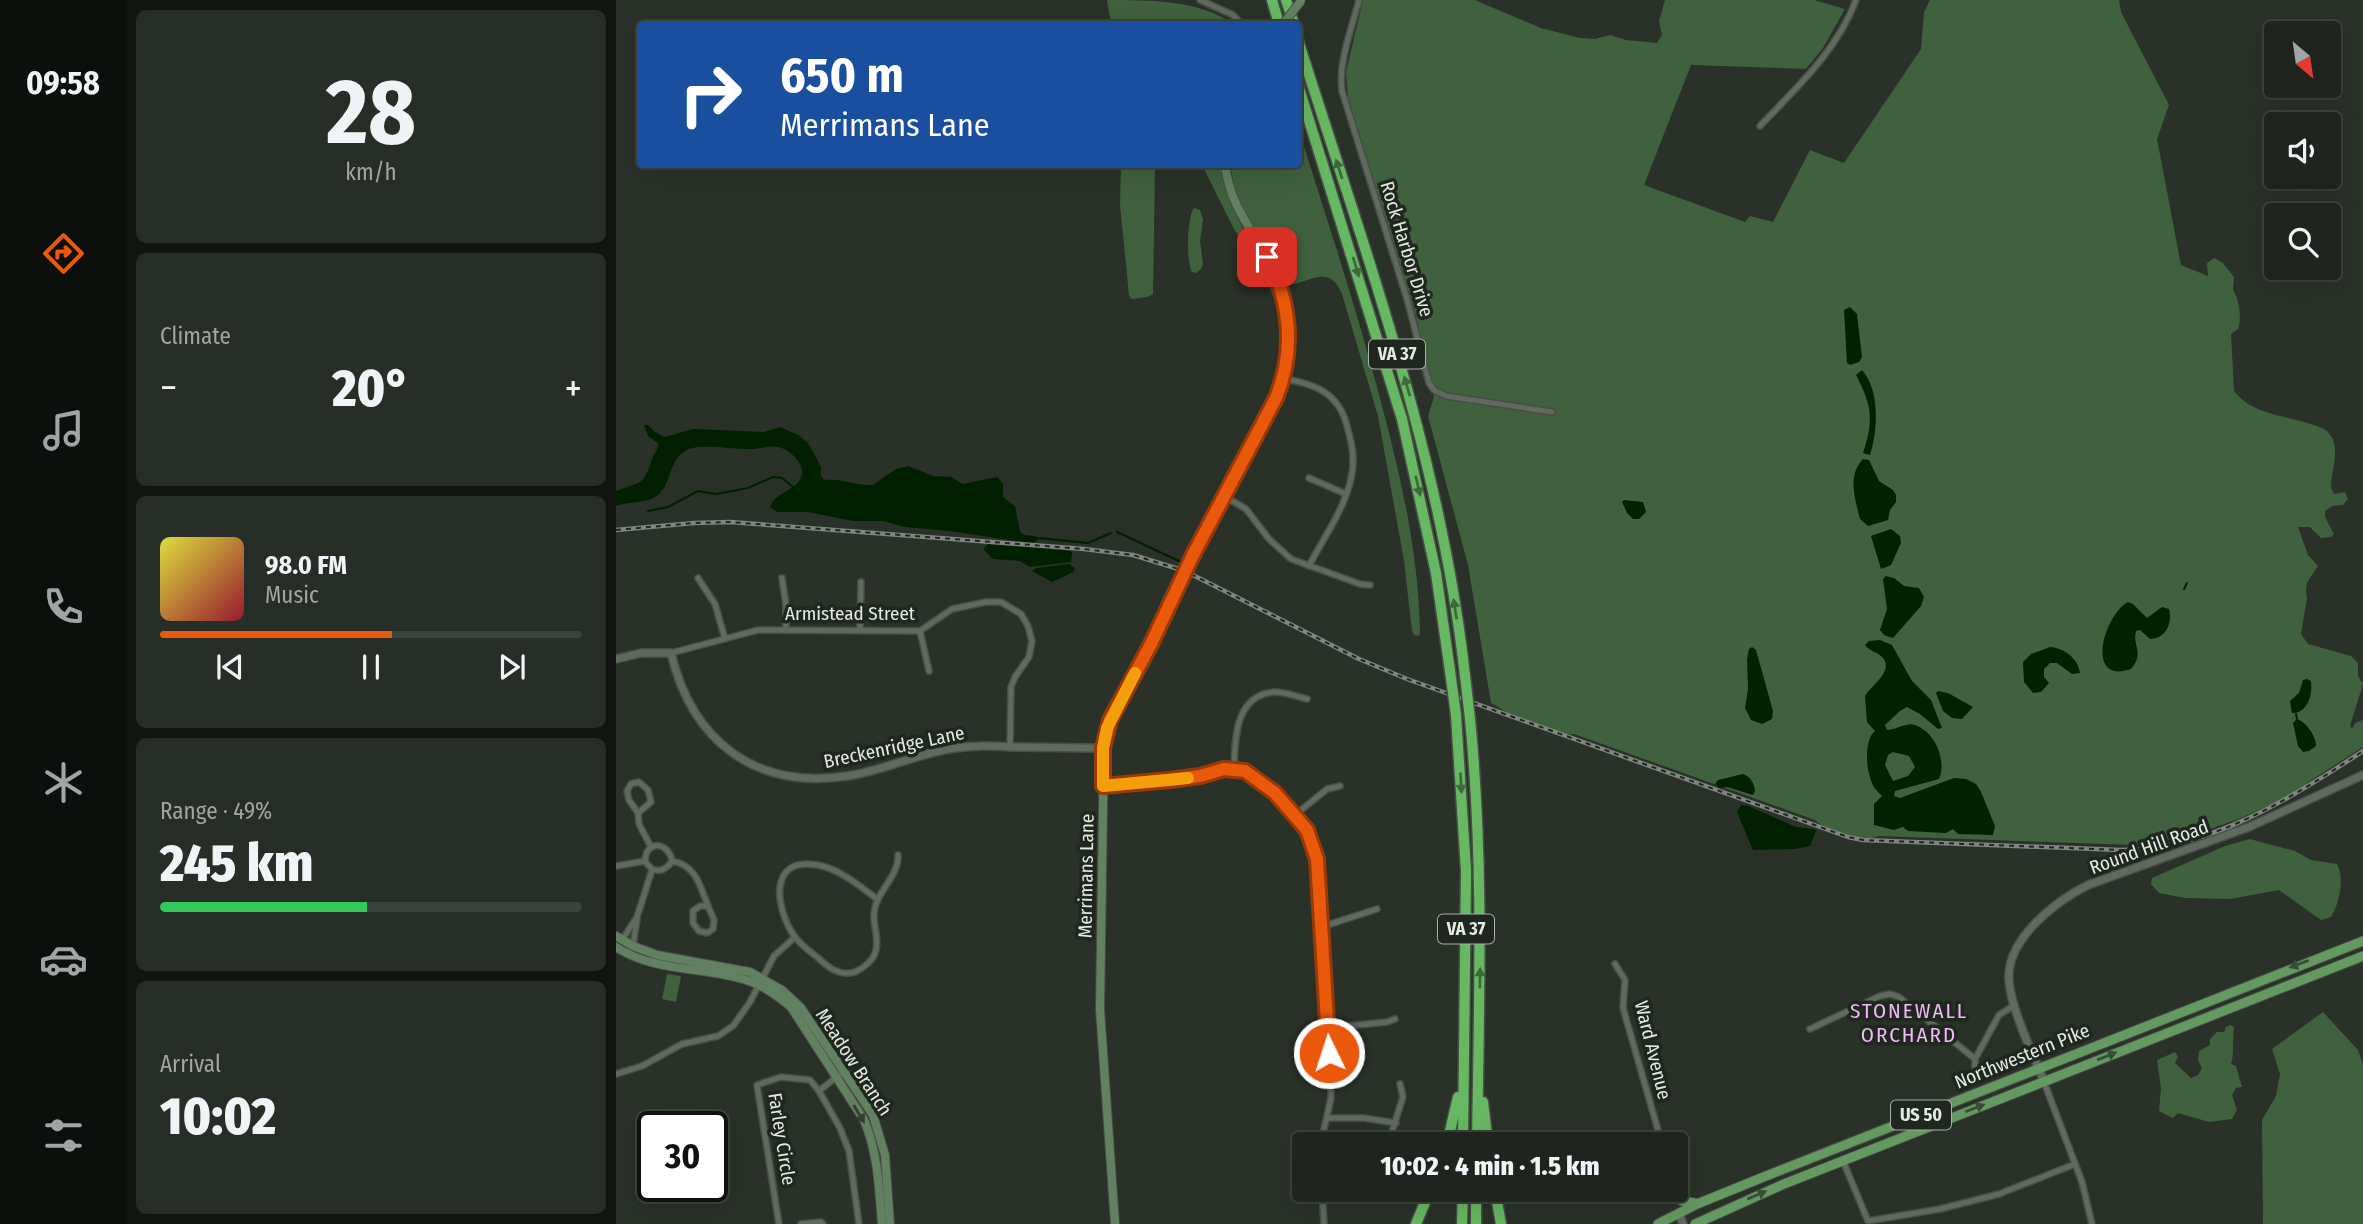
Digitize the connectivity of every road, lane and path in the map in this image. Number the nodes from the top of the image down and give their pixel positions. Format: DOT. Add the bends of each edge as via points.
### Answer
graph roads {
  1 [pos="1200,0"];
  2 [pos="1272,0"];
  3 [pos="1286,0"];
  4 [pos="1359,0"];
  5 [pos="1856,0"];
  6 [pos="1301,1"];
  7 [pos="1238,21"];
  8 [pos="1280,21"];
  9 [pos="1284,21"];
  10 [pos="1293,21"];
  11 [pos="1302,53"];
  12 [pos="1302,98"];
  13 [pos="1760,125"];
  14 [pos="1226,168"];
  15 [pos="1283,379"];
  16 [pos="1552,412"];
  17 [pos="1309,478"];
  18 [pos="1346,494"];
  19 [pos="1224,496"];
  20 [pos="1310,566"];
  21 [pos="782,578"];
  22 [pos="698,579"];
  23 [pos="861,582"];
  24 [pos="1370,585"];
  25 [pos="786,630"];
  26 [pos="860,630"];
  27 [pos="920,631"];
  28 [pos="724,639"];
  29 [pos="671,653"];
  30 [pos="616,659"];
  31 [pos="929,671"];
  32 [pos="1307,699"];
  33 [pos="1010,747"];
  34 [pos="1103,748"];
  35 [pos="1234,768"];
  36 [pos="2363,775"];
  37 [pos="1103,786"];
  38 [pos="1340,786"];
  39 [pos="638,813"];
  40 [pos="1295,815"];
  41 [pos="651,847"];
  42 [pos="898,855"];
  43 [pos="645,861"];
  44 [pos="672,861"];
  45 [pos="616,866"];
  46 [pos="653,870"];
  47 [pos="877,899"];
  48 [pos="708,906"];
  49 [pos="1377,909"];
  50 [pos="637,918"];
  51 [pos="1321,927"];
  52 [pos="795,937"];
  53 [pos="2363,941"];
  54 [pos="617,946"];
  55 [pos="633,946"];
  56 [pos="2363,956"];
  57 [pos="1615,964"];
  58 [pos="760,981"];
  59 [pos="2015,1005"];
  60 [pos="1465,1014"];
  61 [pos="1479,1017"];
  62 [pos="1395,1019"];
  63 [pos="1328,1028"];
  64 [pos="1810,1029"];
  65 [pos="1975,1059"];
  66 [pos="2039,1068"];
  67 [pos="1975,1072"];
  68 [pos="616,1074"];
  69 [pos="840,1074"];
  70 [pos="2043,1081"];
  71 [pos="1400,1084"];
  72 [pos="820,1091"];
  73 [pos="1327,1118"];
  74 [pos="1396,1123"];
  75 [pos="1324,1132"];
  76 [pos="1393,1132"];
  77 [pos="1450,1132"];
  78 [pos="1463,1132"];
  79 [pos="1477,1132"];
  80 [pos="1487,1132"];
  81 [pos="1659,1132"];
  82 [pos="1852,1143"];
  83 [pos="1843,1161"];
  84 [pos="2076,1164"];
  85 [pos="1323,1202"];
  86 [pos="1425,1202"];
  87 [pos="1463,1202"];
  88 [pos="1476,1202"];
  89 [pos="1498,1202"];
  90 [pos="1677,1202"];
  91 [pos="1688,1202"];
  92 [pos="1700,1203"];
  93 [pos="1679,1213"];
  94 [pos="779,1224"];
  95 [pos="801,1224"];
  96 [pos="823,1224"];
  97 [pos="859,1224"];
  98 [pos="882,1224"];
  99 [pos="890,1224"];
  100 [pos="1115,1224"];
  101 [pos="1324,1224"];
  102 [pos="1416,1224"];
  103 [pos="1462,1224"];
  104 [pos="1476,1224"];
  105 [pos="1501,1224"];
  106 [pos="1658,1224"];
  107 [pos="1683,1224"];
  108 [pos="1695,1224"];
  109 [pos="2092,1224"];
  1 -- 7 [label="street"];
  2 -- 8 [label="highway"];
  3 -- 10 [label="highway"];
  4 -- 16 [label="street, Rock Harbor Drive" via="1345,53 1342,91 1429,383 1446,396"];
  5 -- 13 [label="street" via="1825,56"];
  6 -- 9 [label="main road, bridge"];
  61 -- 11 [label="highway, VA 37, one-way, bridge" via="1479,855 1470,719 1447,559 1415,415"];
  12 -- 60 [label="highway, VA 37, one-way, bridge" via="1402,419 1436,573 1456,715 1466,871"];
  14 -- 15 [label="main road, Merrimans Lane" via="1239,213 1273,268 1283,294 1288,330"];
  15 -- 18 [label="street" via="1325,391 1343,414 1353,462"];
  15 -- 19 [label="main road, Merrimans Lane"];
  17 -- 18 [label="street"];
  18 -- 20 [label="street"];
  19 -- 20 [label="street" via="1251,513 1279,550"];
  19 -- 34 [label="main road, Merrimans Lane" via="1110,720"];
  20 -- 24 [label="street"];
  21 -- 25 [label="street"];
  22 -- 28 [label="street" via="715,604"];
  23 -- 26 [label="street"];
  25 -- 26 [label="street, Armistead Street"];
  25 -- 28 [label="street, Armistead Street" via="758,630"];
  26 -- 27 [label="street, Armistead Street"];
  27 -- 31 [label="street"];
  27 -- 33 [label="street, Armistead Street" via="952,609 986,602 1009,605 1023,617 1032,646 1011,687"];
  28 -- 29 [label="street, Armistead Street"];
  29 -- 30 [label="street, Armistead Street"];
  29 -- 33 [label="street, Breckenridge Lane" via="689,704 711,734 740,757 778,773 808,778 847,776 949,749"];
  32 -- 35 [label="street" via="1270,693 1248,705 1238,725"];
  33 -- 34 [label="street, Breckenridge Lane"];
  34 -- 37 [label="main road, Merrimans Lane"];
  35 -- 37 [label="street"];
  35 -- 40 [label="street" via="1265,783"];
  36 -- 59 [label="street, Round Hill Road" via="2274,817 2096,882 2064,899 2035,924 2015,954 2008,976"];
  37 -- 100 [label="main road, Merrimans Lane" via="1100,1009"];
  38 -- 40 [label="street" via="1327,789"];
  39 -- 39 [label="street" via="651,797 643,784 635,782 627,791"];
  39 -- 41 [label="street"];
  40 -- 51 [label="street" via="1313,843"];
  41 -- 43 [label="street"];
  41 -- 44 [label="street" via="665,847"];
  42 -- 47 [label="street" via="897,868"];
  43 -- 45 [label="street"];
  43 -- 46 [label="street"];
  44 -- 46 [label="street" via="664,870"];
  44 -- 48 [label="street" via="690,868"];
  46 -- 50 [label="street"];
  47 -- 52 [label="street" via="877,948 860,969 849,973 834,970"];
  47 -- 52 [label="street" via="828,868 795,866 782,877 778,892"];
  48 -- 48 [label="street" via="715,925 705,933 697,929 692,915 698,906"];
  49 -- 51 [label="street"];
  50 -- 54 [label="street"];
  50 -- 55 [label="street"];
  51 -- 63 [label="street"];
  52 -- 58 [label="street" via="774,956"];
  53 -- 66 [label="main road, Northwestern Pike / US 50, one-way"];
  54 -- 55 [label="main road"];
  54 -- 58 [label="main road" via="652,963"];
  55 -- 58 [label="main road" via="657,955 731,967"];
  70 -- 56 [label="main road, Northwestern Pike / US 50, one-way"];
  57 -- 81 [label="street, Ward Avenue" via="1625,980 1623,1009"];
  58 -- 68 [label="street" via="742,1016 724,1033 673,1048 642,1066"];
  58 -- 69 [label="main road, Meadow Branch" via="782,990 801,1008"];
  59 -- 65 [label="street" via="1999,1015"];
  59 -- 66 [label="street, Round Hill Road"];
  60 -- 77 [label="highway" via="1459,1093"];
  60 -- 78 [label="highway, VA 37"];
  61 -- 79 [label="highway, VA 37"];
  61 -- 80 [label="highway"];
  62 -- 63 [label="street"];
  63 -- 73 [label="street" via="1331,1086"];
  64 -- 65 [label="street" via="1890,994"];
  65 -- 67 [label="street"];
  66 -- 70 [label="street, Round Hill Road"];
  66 -- 82 [label="main road, Northwestern Pike / US 50"];
  69 -- 72 [label="street"];
  69 -- 98 [label="main road, Meadow Branch, one-way" via="872,1139"];
  69 -- 99 [label="main road, Meadow Branch" via="873,1115 879,1132"];
  83 -- 70 [label="main road, Northwestern Pike / US 50, one-way"];
  70 -- 84 [label="street"];
  71 -- 74 [label="street" via="1403,1097"];
  72 -- 94 [label="street, Farley Circle" via="810,1080 781,1077 757,1085"];
  72 -- 97 [label="street" via="849,1151"];
  73 -- 74 [label="street"];
  73 -- 75 [label="street"];
  74 -- 76 [label="street"];
  82 -- 83 [label="main road" via="1842,1154"];
  82 -- 92 [label="main road, Northwestern Pike / US 50"];
  83 -- 84 [label="street" via="1868,1221 1999,1194"];
  108 -- 83 [label="main road, Northwestern Pike / US 50, one-way"];
  84 -- 109 [label="street"];
  85 -- 101 [label="street"];
  86 -- 102 [label="highway"];
  87 -- 103 [label="highway"];
  88 -- 104 [label="highway"];
  89 -- 105 [label="highway"];
  90 -- 93 [label="street"];
  91 -- 92 [label="main road"];
  92 -- 93 [label="main road, Northwestern Pike / US 50"];
  93 -- 106 [label="main road, Northwestern Pike / US 50"];
  93 -- 107 [label="street"];
  95 -- 96 [label="street"];
}
